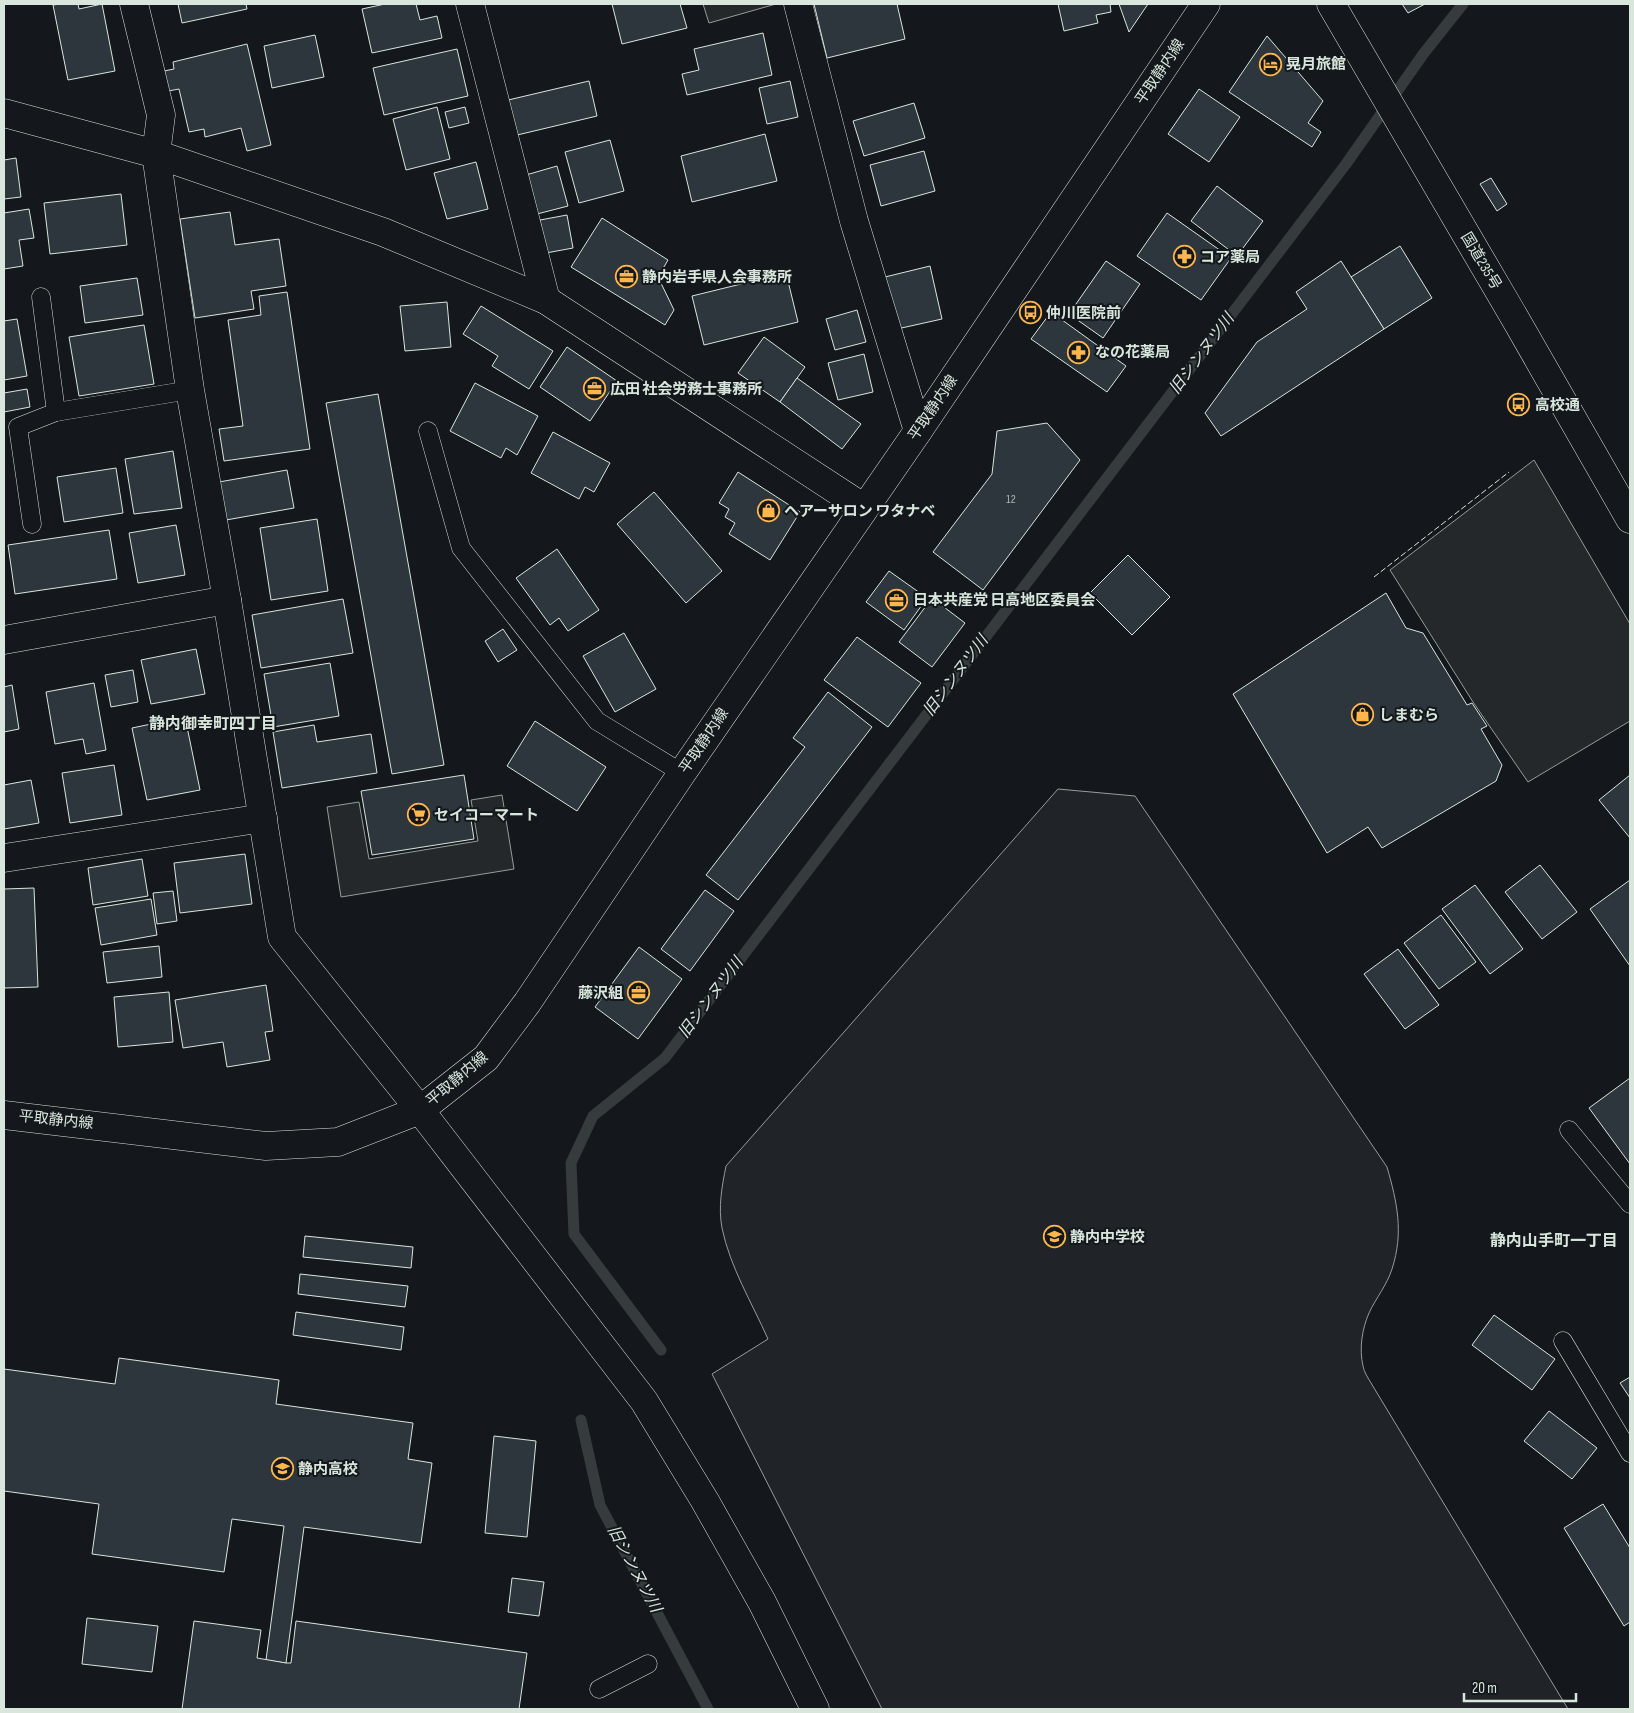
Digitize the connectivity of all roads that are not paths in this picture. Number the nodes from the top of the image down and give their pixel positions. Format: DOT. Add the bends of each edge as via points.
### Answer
graph roads {
  1 [pos="134,4"];
  2 [pos="470,4"];
  3 [pos="798,4"];
  4 [pos="1206,4"];
  5 [pos="1331,4"];
  6 [pos="4,112"];
  7 [pos="156,154"];
  8 [pos="41,297"];
  9 [pos="546,300"];
  10 [pos="190,390"];
  11 [pos="56,412"];
  12 [pos="428,431"];
  13 [pos="918,431"];
  14 [pos="864,508"];
  15 [pos="1630,519"];
  16 [pos="32,524"];
  17 [pos="227,600"];
  18 [pos="4,640"];
  19 [pos="682,773"];
  20 [pos="263,818"];
  21 [pos="4,858"];
  22 [pos="420,1110"];
  23 [pos="4,1115"];
  24 [pos="1569,1130"];
  25 [pos="1630,1204"];
  26 [pos="1563,1341"];
  27 [pos="1630,1453"];
  28 [pos="648,1664"];
  29 [pos="599,1689"];
  30 [pos="815,1709"];
  1 -- 7 [label="main road" via="161,115"];
  2 -- 9 [label="main road"];
  3 -- 13 [label="main road" via="854,221"];
  4 -- 13 [label="main road, 平取静内線"];
  5 -- 15 [label="main road, 国道235号"];
  6 -- 7 [label="main road"];
  7 -- 9 [label="main road" via="383,232"];
  7 -- 10 [label="main road"];
  8 -- 11 [label="lane"];
  9 -- 14 [label="main road"];
  10 -- 11 [label="lane"];
  10 -- 17 [label="main road"];
  11 -- 16 [label="lane" via="18,427"];
  12 -- 19 [label="lane" via="461,548 597,721"];
  13 -- 14 [label="main road, 平取静内線"];
  14 -- 19 [label="main road, 平取静内線"];
  17 -- 18 [label="main road"];
  17 -- 20 [label="main road"];
  19 -- 22 [label="main road, 平取静内線" via="527,1003 486,1058"];
  20 -- 21 [label="main road"];
  20 -- 22 [label="main road" via="282,937"];
  22 -- 23 [label="main road, 平取静内線" via="338,1142 266,1146"];
  22 -- 30 [label="main road" via="644,1401 762,1602"];
  24 -- 25 [label="lane"];
  26 -- 27 [label="lane"];
  28 -- 29 [label="lane"];
}
